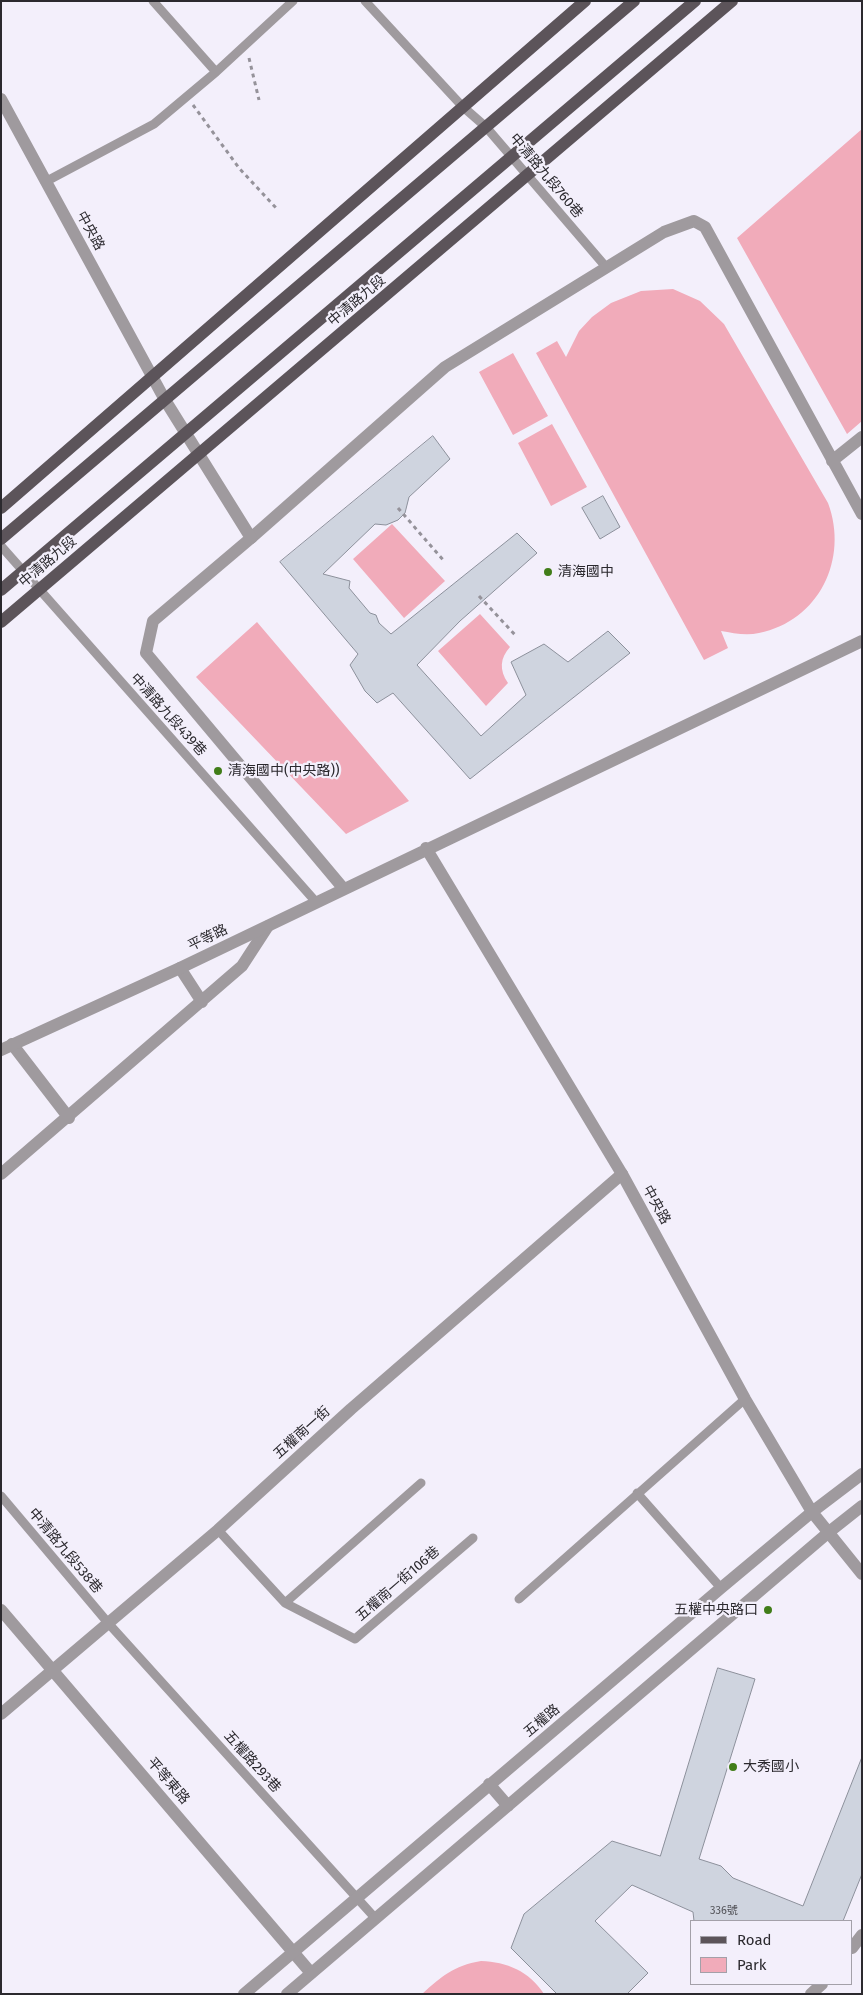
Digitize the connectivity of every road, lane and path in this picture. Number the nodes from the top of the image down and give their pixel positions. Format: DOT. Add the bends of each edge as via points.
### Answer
graph roads {
  1 [pos="153,1"];
  2 [pos="293,1"];
  3 [pos="365,1"];
  4 [pos="585,1"];
  5 [pos="634,1"];
  6 [pos="695,1"];
  7 [pos="732,1"];
  8 [pos="246,45"];
  9 [pos="216,72"];
  10 [pos="186,97"];
  11 [pos="1,99"];
  12 [pos="260,100"];
  13 [pos="462,106"];
  14 [pos="486,127"];
  15 [pos="513,156"];
  16 [pos="527,176"];
  17 [pos="45,182"];
  18 [pos="277,209"];
  19 [pos="606,267"];
  20 [pos="154,377"];
  21 [pos="165,400"];
  22 [pos="186,435"];
  23 [pos="862,437"];
  24 [pos="198,456"];
  25 [pos="832,461"];
  26 [pos="1,508"];
  27 [pos="398,508"];
  28 [pos="862,514"];
  29 [pos="1,538"];
  30 [pos="251,538"];
  31 [pos="1,546"];
  32 [pos="444,561"];
  33 [pos="24,571"];
  34 [pos="1,590"];
  35 [pos="39,590"];
  36 [pos="479,596"];
  37 [pos="1,622"];
  38 [pos="518,637"];
  39 [pos="862,641"];
  40 [pos="426,848"];
  41 [pos="343,888"];
  42 [pos="316,902"];
  43 [pos="268,926"];
  44 [pos="180,968"];
  45 [pos="202,1002"];
  46 [pos="7,1047"];
  47 [pos="70,1118"];
  48 [pos="1,1174"];
  49 [pos="622,1174"];
  50 [pos="745,1399"];
  51 [pos="862,1474"];
  52 [pos="421,1483"];
  53 [pos="637,1493"];
  54 [pos="1,1496"];
  55 [pos="862,1506"];
  56 [pos="812,1512"];
  57 [pos="218,1530"];
  58 [pos="829,1532"];
  59 [pos="473,1538"];
  60 [pos="862,1574"];
  61 [pos="721,1588"];
  62 [pos="519,1599"];
  63 [pos="285,1603"];
  64 [pos="1,1610"];
  65 [pos="109,1624"];
  66 [pos="52,1670"];
  67 [pos="1,1714"];
  68 [pos="489,1784"];
  69 [pos="508,1806"];
  70 [pos="356,1898"];
  71 [pos="376,1919"];
  72 [pos="862,1935"];
  73 [pos="853,1947"];
  74 [pos="294,1951"];
  75 [pos="311,1973"];
  76 [pos="821,1985"];
  77 [pos="244,1994"];
  78 [pos="287,1994"];
  79 [pos="811,1994"];
  1 -- 9 [label="lane"];
  2 -- 8 [label="lane"];
  3 -- 13 [label="lane, 中清路九段760巷"];
  4 -- 13 [label="main road"];
  5 -- 14 [label="main road"];
  6 -- 15 [label="main road, 中清路九段"];
  7 -- 16 [label="main road, 中清路九段"];
  8 -- 9 [label="lane"];
  8 -- 12 [label="path"];
  9 -- 10 [label="lane"];
  10 -- 17 [label="lane" via="154,124"];
  10 -- 18 [label="path" via="239,168"];
  11 -- 17 [label="street, 中央路"];
  13 -- 14 [label="lane, 中清路九段760巷"];
  13 -- 20 [label="main road"];
  14 -- 15 [label="lane, 中清路九段760巷"];
  14 -- 21 [label="main road"];
  15 -- 16 [label="lane, 中清路九段760巷"];
  15 -- 22 [label="main road, 中清路九段"];
  16 -- 19 [label="lane, 中清路九段760巷"];
  16 -- 24 [label="main road, 中清路九段"];
  17 -- 20 [label="street, 中央路"];
  19 -- 25 [label="street" via="664,232 694,221 705,227"];
  19 -- 30 [label="street" via="445,367"];
  20 -- 21 [label="street, 中央路"];
  20 -- 26 [label="main road"];
  21 -- 22 [label="street, 中央路"];
  21 -- 29 [label="main road"];
  22 -- 24 [label="street, 中央路"];
  22 -- 33 [label="main road, 中清路九段"];
  23 -- 25 [label="street"];
  24 -- 30 [label="street, 中央路"];
  24 -- 35 [label="main road, 中清路九段"];
  25 -- 28 [label="street"];
  27 -- 32 [label="path"];
  30 -- 41 [label="street" via="153,621 146,653"];
  31 -- 33 [label="lane, 中清路九段439巷"];
  33 -- 34 [label="main road, 中清路九段"];
  33 -- 35 [label="lane, 中清路九段439巷"];
  35 -- 37 [label="main road, 中清路九段"];
  35 -- 42 [label="lane, 中清路九段439巷"];
  36 -- 38 [label="path"];
  39 -- 40 [label="street, 平等路"];
  40 -- 41 [label="street, 平等路"];
  40 -- 49 [label="street, 中央路"];
  41 -- 42 [label="street, 平等路"];
  42 -- 43 [label="street, 平等路"];
  43 -- 44 [label="street, 平等路"];
  43 -- 45 [label="street" via="242,966"];
  44 -- 45 [label="street"];
  44 -- 46 [label="street, 平等路"];
  45 -- 47 [label="street"];
  46 -- 47 [label="street"];
  47 -- 48 [label="street"];
  49 -- 50 [label="street, 中央路"];
  49 -- 57 [label="street, 五權南一街" via="351,1409"];
  50 -- 53 [label="lane"];
  50 -- 56 [label="street, 中央路"];
  51 -- 56 [label="street, 五權路"];
  52 -- 63 [label="lane"];
  53 -- 61 [label="lane"];
  53 -- 62 [label="lane"];
  54 -- 65 [label="lane, 中清路九段538巷"];
  55 -- 58 [label="street"];
  56 -- 58 [label="street, 中央路"];
  56 -- 61 [label="street, 五權路"];
  57 -- 63 [label="lane, 五權南一街106巷"];
  57 -- 65 [label="street, 五權南一街"];
  58 -- 60 [label="street, 中央路"];
  58 -- 69 [label="street"];
  59 -- 63 [label="lane, 五權南一街106巷" via="355,1639"];
  61 -- 68 [label="street, 五權路"];
  64 -- 66 [label="street, 平等東路"];
  65 -- 66 [label="street, 五權南一街"];
  65 -- 70 [label="lane, 五權路293巷"];
  66 -- 67 [label="street, 五權南一街"];
  66 -- 74 [label="street, 平等東路"];
  68 -- 69 [label="street"];
  68 -- 70 [label="street, 五權路"];
  69 -- 71 [label="street"];
  70 -- 71 [label="lane, 五權路293巷"];
  70 -- 74 [label="street, 五權路"];
  71 -- 75 [label="street"];
  72 -- 73 [label="street"];
  74 -- 75 [label="street, 平等東路"];
  74 -- 77 [label="street, 五權路"];
  75 -- 78 [label="street"];
  76 -- 79 [label="street"];
}
